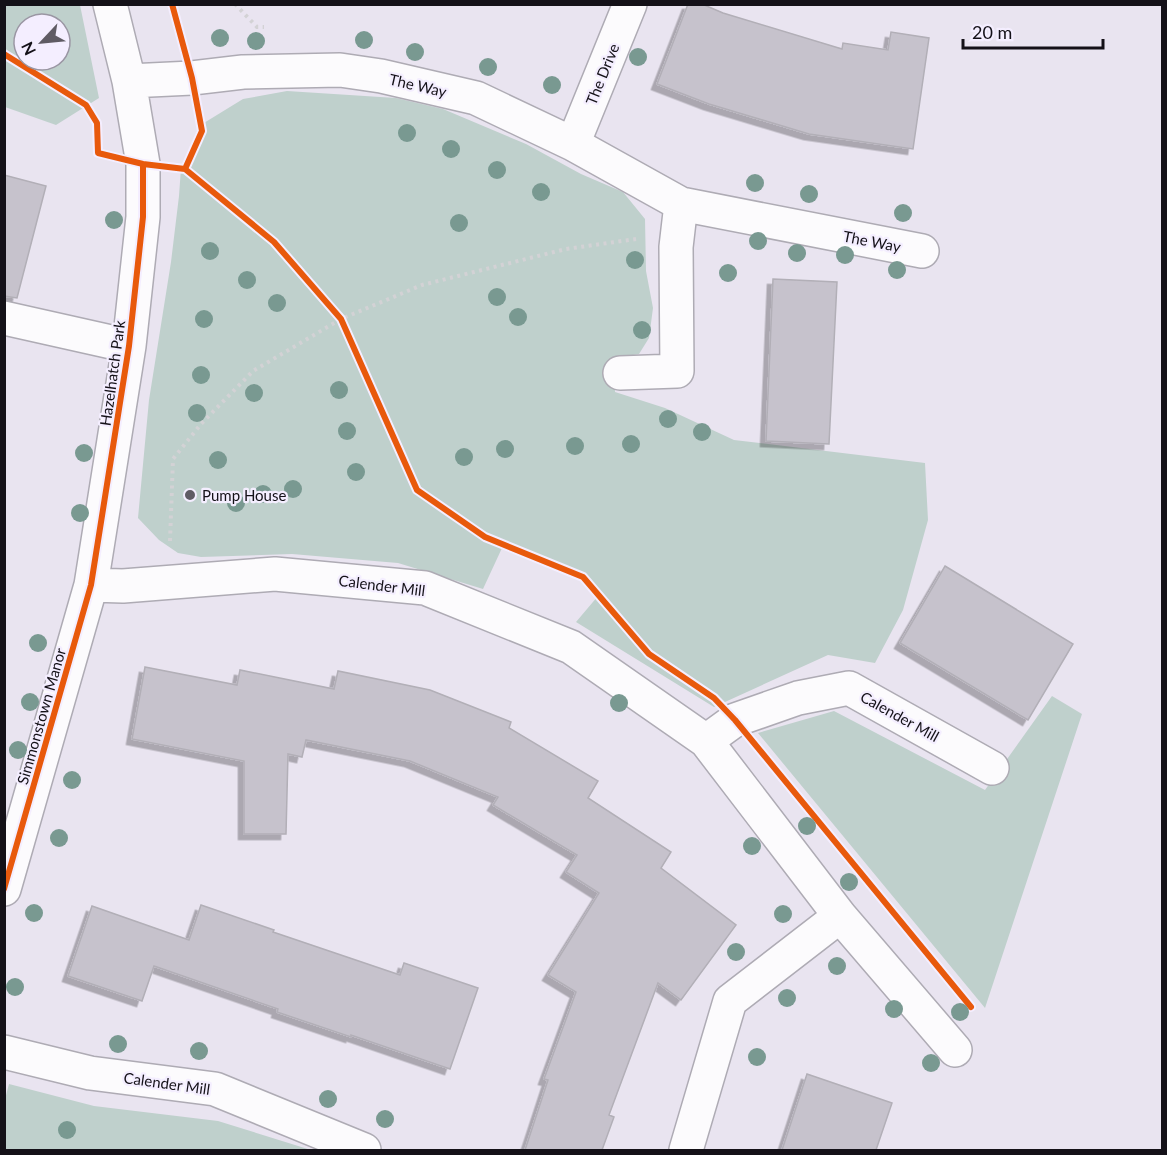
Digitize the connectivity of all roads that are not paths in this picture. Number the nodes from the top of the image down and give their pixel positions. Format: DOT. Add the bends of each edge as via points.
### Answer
graph roads {
  1 [pos="110,4"];
  2 [pos="630,4"];
  3 [pos="129,81"];
  4 [pos="573,144"];
  5 [pos="681,204"];
  6 [pos="922,251"];
  7 [pos="4,318"];
  8 [pos="129,346"];
  9 [pos="620,373"];
  10 [pos="91,585"];
  11 [pos="706,741"];
  12 [pos="992,768"];
  13 [pos="10,849"];
  14 [pos="4,889"];
  15 [pos="840,916"];
  16 [pos="955,1050"];
  17 [pos="4,1052"];
  18 [pos="359,1150"];
  19 [pos="686,1150"];
  1 -- 3 [label="street, Hazelhatch Park"];
  2 -- 4 [label="street, The Drive"];
  3 -- 4 [label="street, The Way" via="243,72 340,70 476,98"];
  3 -- 8 [label="street, Hazelhatch Park" via="143,164 143,217"];
  4 -- 5 [label="street, The Way"];
  5 -- 6 [label="street, The Way"];
  5 -- 9 [label="street" via="676,248 676,371"];
  7 -- 8 [label="street"];
  8 -- 10 [label="street, Hazelhatch Park"];
  10 -- 11 [label="street, Calender Mill" via="275,574 425,588 571,647"];
  10 -- 13 [label="street, Simmonstown Manor"];
  11 -- 12 [label="street, Calender Mill" via="735,720 798,698 849,688"];
  11 -- 15 [label="street, Calender Mill"];
  13 -- 14 [label="street, Simmonstown Manor"];
  15 -- 16 [label="street, Calender Mill"];
  15 -- 19 [label="street" via="730,1001"];
  17 -- 18 [label="street, Calender Mill" via="90,1072 215,1089"];
}
